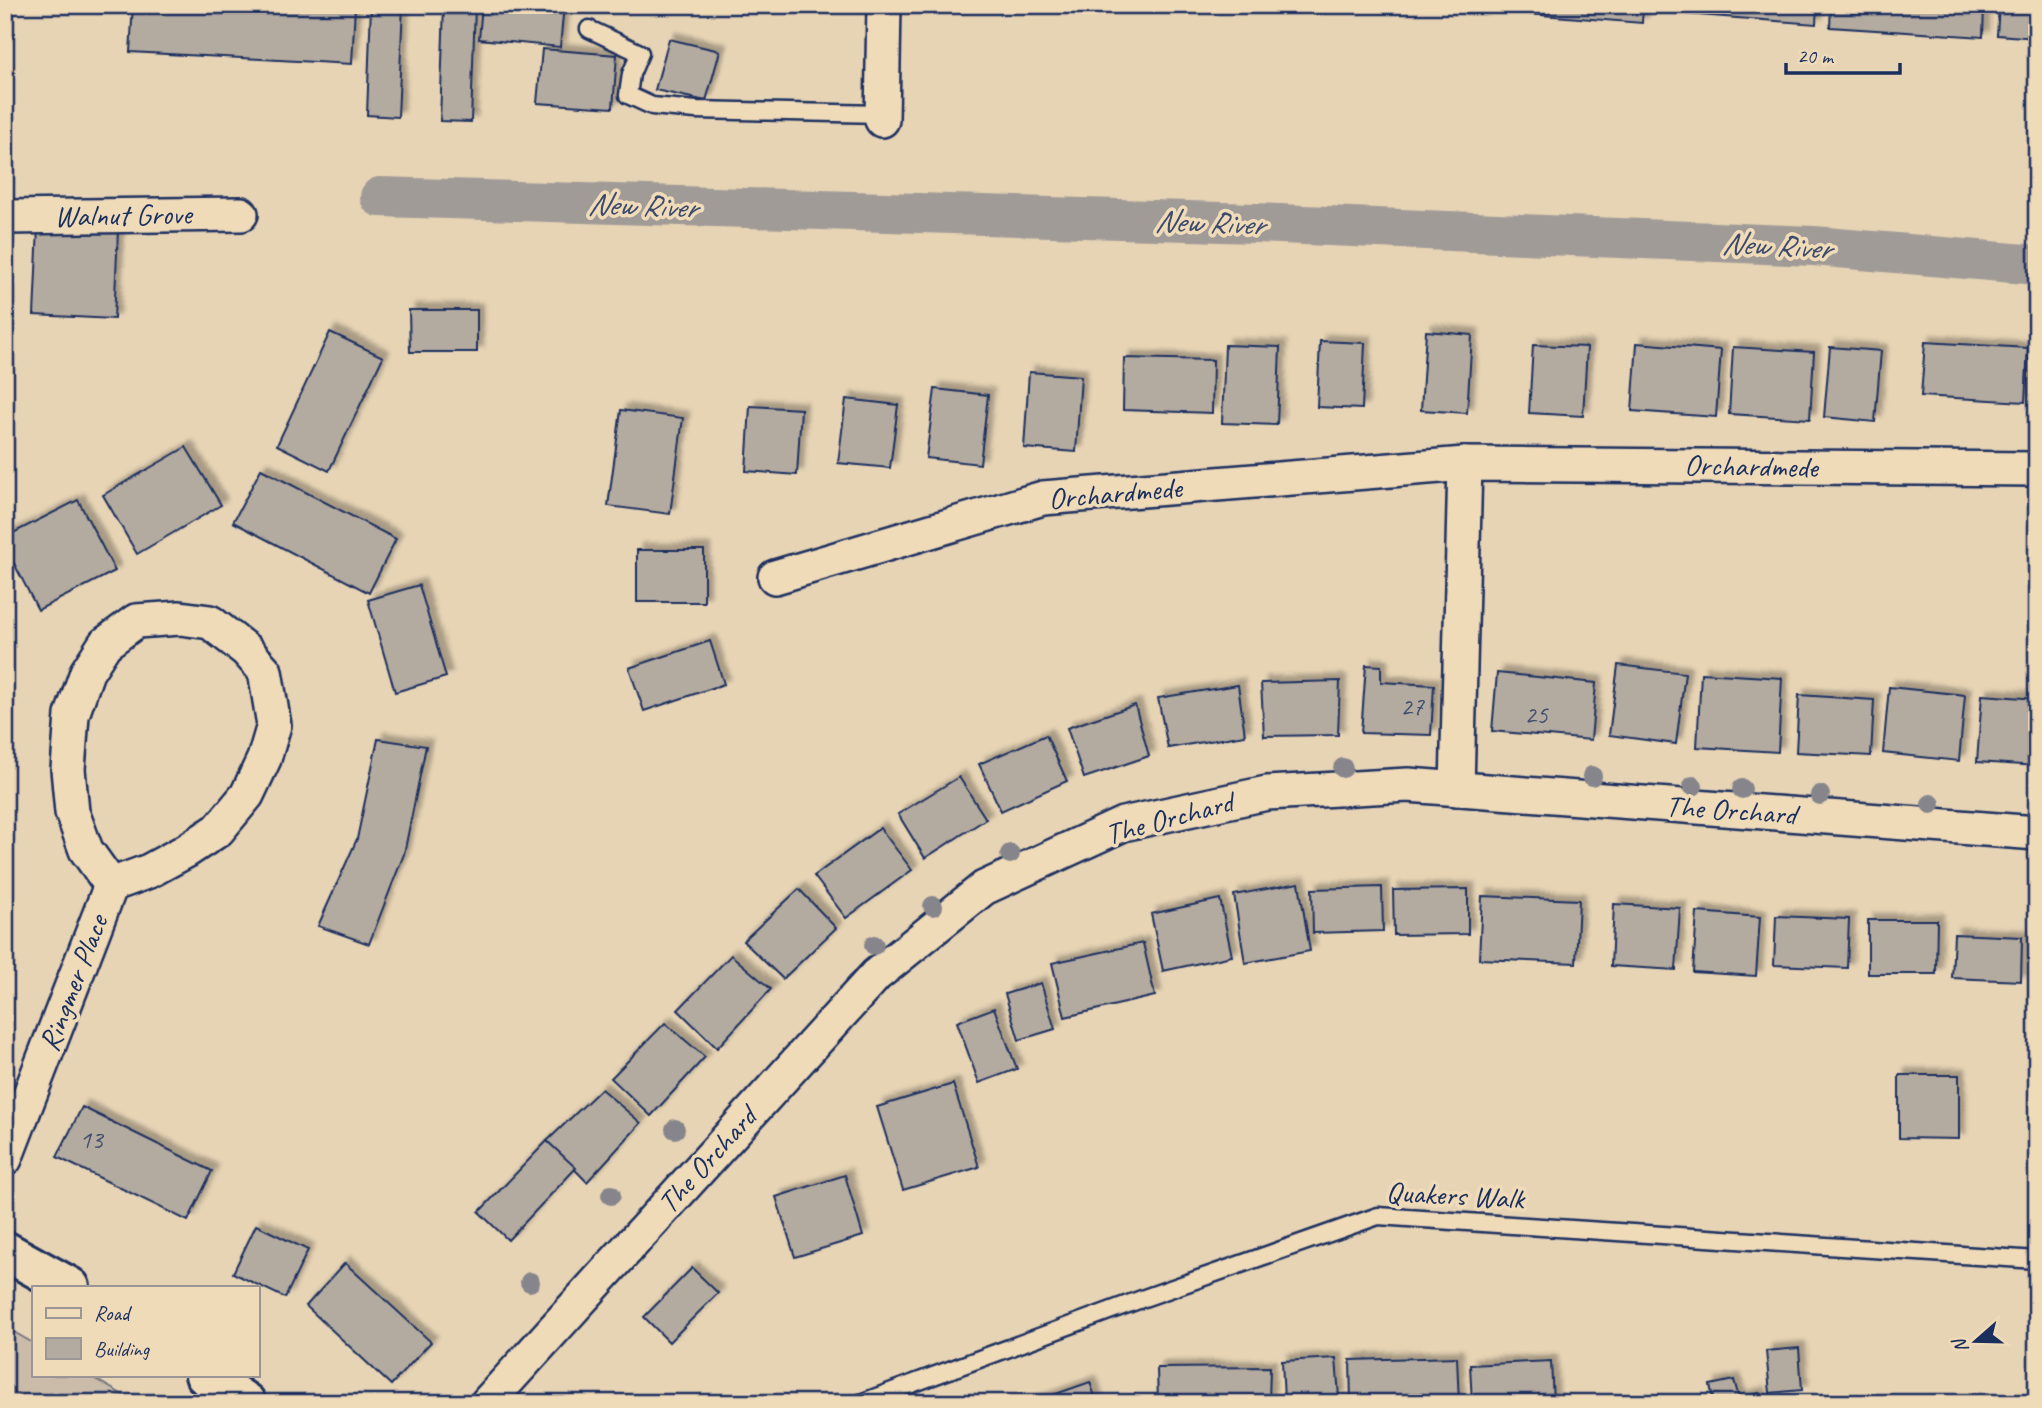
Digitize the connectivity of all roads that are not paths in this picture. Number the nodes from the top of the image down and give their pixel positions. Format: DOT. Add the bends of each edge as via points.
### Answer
graph roads {
  1 [pos="884,5"];
  2 [pos="589,30"];
  3 [pos="882,117"];
  4 [pos="241,214"];
  5 [pos="5,217"];
  6 [pos="1465,464"];
  7 [pos="2037,469"];
  8 [pos="775,577"];
  9 [pos="1457,789"];
  10 [pos="2037,833"];
  11 [pos="111,885"];
  12 [pos="5,1159"];
  13 [pos="5,1251"];
  14 [pos="2037,1260"];
  15 [pos="67,1286"];
  16 [pos="206,1376"];
  17 [pos="246,1403"];
  18 [pos="487,1403"];
  19 [pos="860,1403"];
  1 -- 3 [label="street"];
  2 -- 3 [label="lane" via="640,53 628,96 652,106"];
  4 -- 5 [label="street, Walnut Grove"];
  6 -- 7 [label="street, Orchardmede"];
  6 -- 8 [label="street, Orchardmede" via="1043,498"];
  6 -- 9 [label="street"];
  9 -- 10 [label="street, The Orchard"];
  9 -- 18 [label="street, The Orchard" via="1408,785 1267,793 1123,824 984,888 876,975"];
  11 -- 11 [label="street, Ringmer Place" via="86,850 72,812 68,769 72,715 87,672 105,644 136,621 180,618 210,622 265,671 274,725 264,760 247,795 218,830 149,871"];
  11 -- 12 [label="street, Ringmer Place"];
  13 -- 15 [label="street"];
  14 -- 19 [label="lane, Quakers Walk" via="1378,1216"];
  16 -- 17 [label="street"];
}
